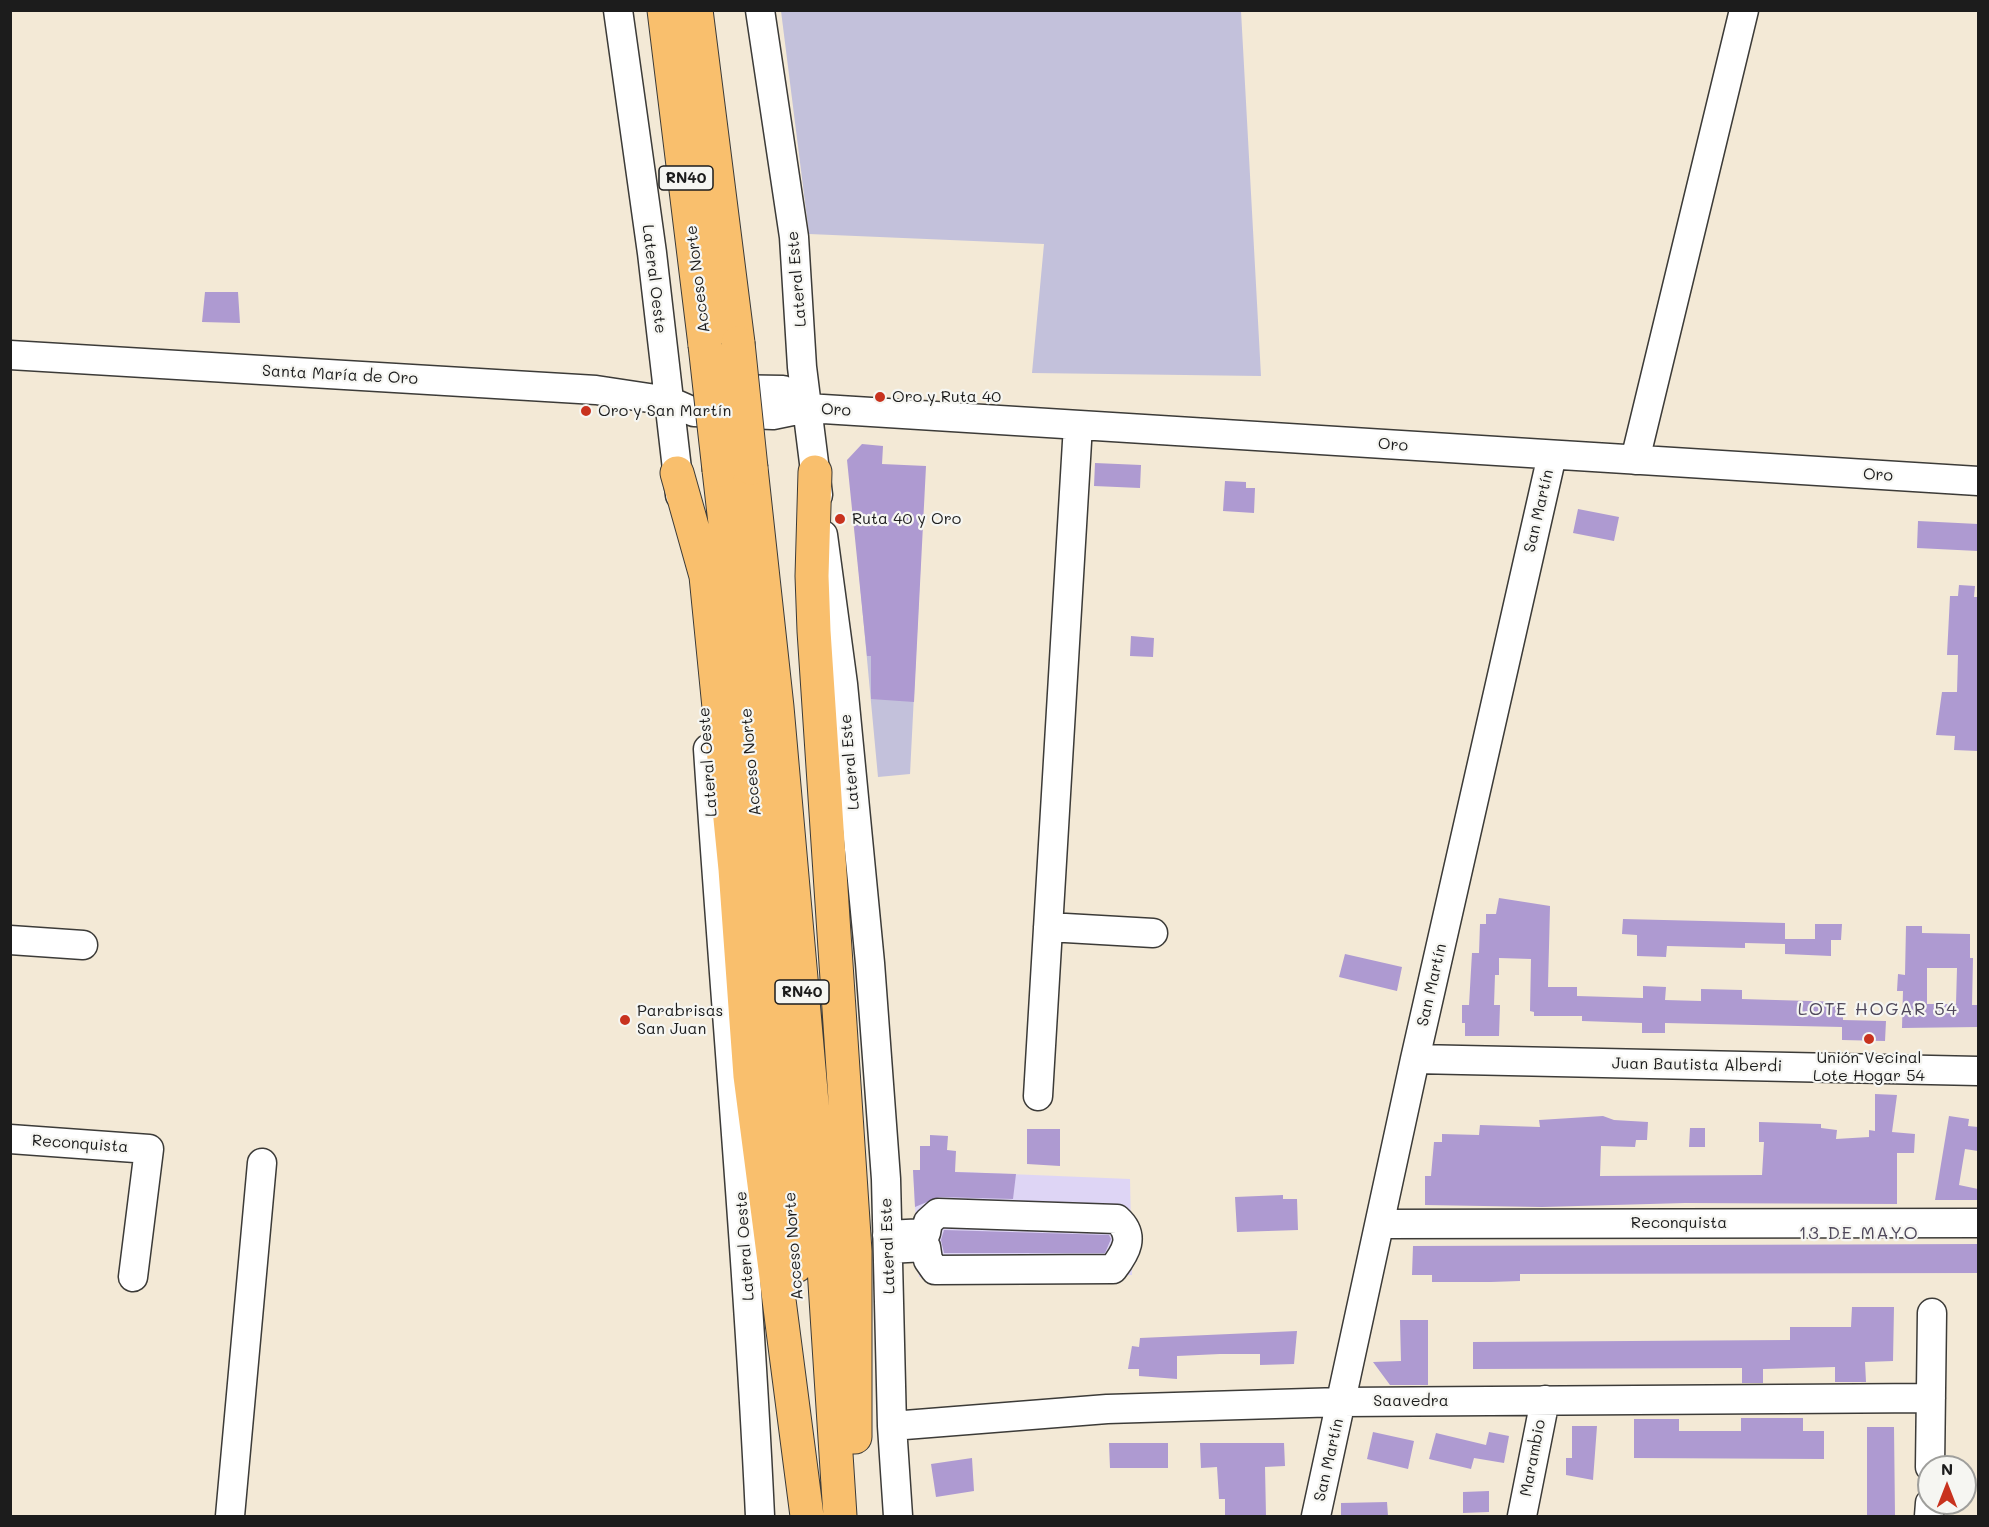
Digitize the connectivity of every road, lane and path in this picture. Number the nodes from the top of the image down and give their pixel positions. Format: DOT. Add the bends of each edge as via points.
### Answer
graph roads {
  1 [pos="618,10"];
  2 [pos="664,10"];
  3 [pos="696,10"];
  4 [pos="760,10"];
  5 [pos="1744,10"];
  6 [pos="10,355"];
  7 [pos="669,401"];
  8 [pos="807,408"];
  9 [pos="1078,425"];
  10 [pos="1552,455"];
  11 [pos="1635,460"];
  12 [pos="815,472"];
  13 [pos="677,473"];
  14 [pos="1978,481"];
  15 [pos="1048,927"];
  16 [pos="1153,933"];
  17 [pos="10,940"];
  18 [pos="82,945"];
  19 [pos="1415,1059"];
  20 [pos="1978,1071"];
  21 [pos="1038,1095"];
  22 [pos="10,1139"];
  23 [pos="262,1163"];
  24 [pos="1978,1223"];
  25 [pos="1380,1224"];
  26 [pos="887,1242"];
  27 [pos="132,1277"];
  28 [pos="1932,1313"];
  29 [pos="1931,1398"];
  30 [pos="1545,1400"];
  31 [pos="1342,1401"];
  32 [pos="892,1426"];
  33 [pos="1930,1455"];
  34 [pos="230,1516"];
  35 [pos="760,1516"];
  36 [pos="808,1516"];
  37 [pos="840,1516"];
  38 [pos="853,1516"];
  39 [pos="898,1516"];
  40 [pos="1316,1516"];
  41 [pos="1522,1516"];
  1 -- 7 [label="street, Lateral Oeste"];
  2 -- 36 [label="highway, Acceso Norte / RN40, bridge" via="746,708 788,1157"];
  3 -- 37 [label="highway, Acceso Norte / RN40, bridge" via="738,343 777,707 817,1159"];
  4 -- 8 [label="street, Lateral Este" via="794,237"];
  5 -- 11 [label="street"];
  6 -- 7 [label="street, Santa María de Oro" via="596,390"];
  7 -- 8 [label="street, Oro" via="694,412 773,415"];
  7 -- 13 [label="street, Lateral Oeste"];
  8 -- 9 [label="street, Oro"];
  8 -- 12 [label="street, Lateral Este"];
  9 -- 10 [label="street, Oro"];
  9 -- 15 [label="street"];
  10 -- 11 [label="street, Oro"];
  10 -- 19 [label="street, San Martín"];
  11 -- 14 [label="street, Oro"];
  12 -- 26 [label="street, Lateral Este" via="843,684 870,963"];
  12 -- 38 [label="highway" via="814,631 855,1251"];
  13 -- 35 [label="street, Lateral Oeste" via="708,748 737,1123"];
  13 -- 36 [label="highway" via="706,576 735,869 750,1076"];
  15 -- 16 [label="street"];
  15 -- 21 [label="street"];
  17 -- 18 [label="street"];
  19 -- 20 [label="street, Juan Bautista Alberdi"];
  19 -- 25 [label="street, San Martín"];
  22 -- 27 [label="street, Reconquista" via="149,1149"];
  23 -- 34 [label="street"];
  24 -- 25 [label="street, Reconquista"];
  25 -- 31 [label="street, San Martín"];
  26 -- 26 [label="street" via="926,1246 928,1260 935,1270 1113,1269 1126,1252 1129,1235 1117,1219 938,1214 927,1222 926,1233"];
  26 -- 32 [label="street, Lateral Este"];
  28 -- 29 [label="street"];
  29 -- 30 [label="street, Saavedra"];
  29 -- 33 [label="street"];
  30 -- 31 [label="street, Saavedra"];
  30 -- 41 [label="street, Marambio"];
  31 -- 32 [label="street, Saavedra" via="1107,1409"];
  31 -- 40 [label="street, San Martín"];
  32 -- 39 [label="street, Lateral Este"];
}
